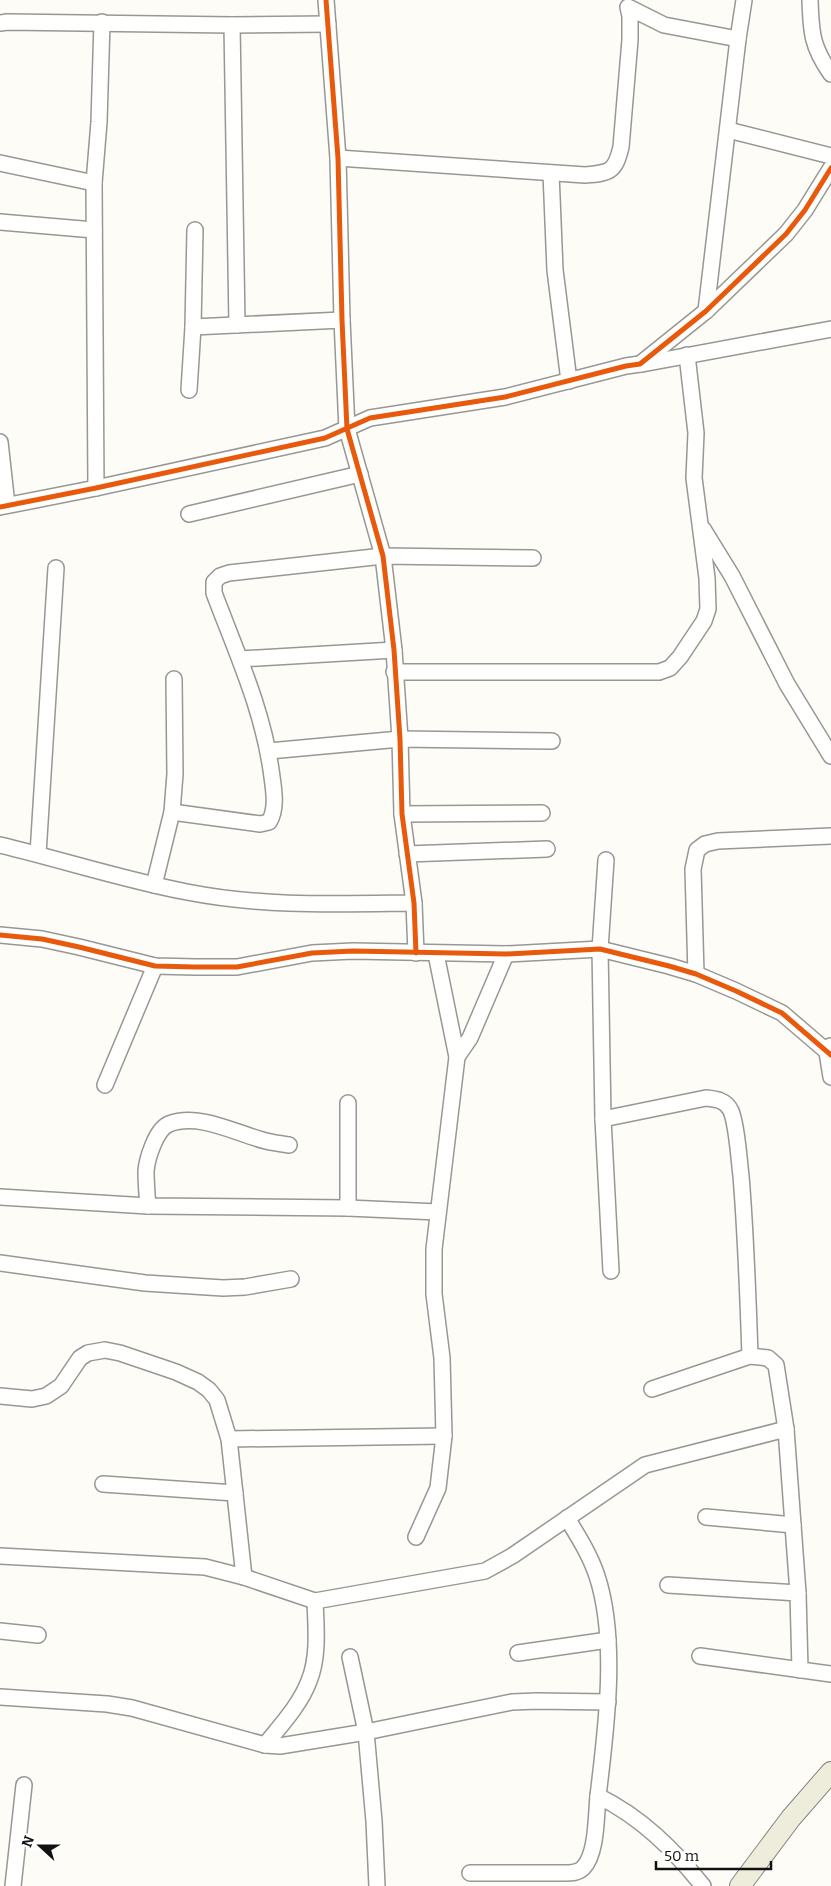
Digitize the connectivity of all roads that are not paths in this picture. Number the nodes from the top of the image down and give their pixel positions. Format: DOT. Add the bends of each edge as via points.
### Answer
graph roads {
  1 [pos="326,0"];
  2 [pos="744,0"];
  3 [pos="810,0"];
  4 [pos="624,3"];
  5 [pos="102,22"];
  6 [pos="0,23"];
  7 [pos="328,24"];
  8 [pos="232,25"];
  9 [pos="738,39"];
  10 [pos="831,74"];
  11 [pos="728,130"];
  12 [pos="831,156"];
  13 [pos="338,158"];
  14 [pos="0,163"];
  15 [pos="831,168"];
  16 [pos="551,173"];
  17 [pos="94,184"];
  18 [pos="0,222"];
  19 [pos="94,230"];
  20 [pos="195,230"];
  21 [pos="706,311"];
  22 [pos="342,320"];
  23 [pos="236,326"];
  24 [pos="193,327"];
  25 [pos="831,329"];
  26 [pos="687,355"];
  27 [pos="640,364"];
  28 [pos="569,381"];
  29 [pos="189,390"];
  30 [pos="347,429"];
  31 [pos="0,442"];
  32 [pos="360,474"];
  33 [pos="96,488"];
  34 [pos="3,506"];
  35 [pos="189,514"];
  36 [pos="701,526"];
  37 [pos="383,556"];
  38 [pos="533,558"];
  39 [pos="56,568"];
  40 [pos="394,650"];
  41 [pos="240,659"];
  42 [pos="394,672"];
  43 [pos="174,678"];
  44 [pos="400,739"];
  45 [pos="552,741"];
  46 [pos="268,751"];
  47 [pos="831,756"];
  48 [pos="172,812"];
  49 [pos="542,813"];
  50 [pos="402,814"];
  51 [pos="831,836"];
  52 [pos="0,845"];
  53 [pos="547,849"];
  54 [pos="38,854"];
  55 [pos="407,854"];
  56 [pos="606,860"];
  57 [pos="154,885"];
  58 [pos="414,903"];
  59 [pos="0,935"];
  60 [pos="600,949"];
  61 [pos="416,953"];
  62 [pos="436,954"];
  63 [pos="506,954"];
  64 [pos="155,966"];
  65 [pos="696,974"];
  66 [pos="830,1051"];
  67 [pos="457,1057"];
  68 [pos="831,1077"];
  69 [pos="105,1085"];
  70 [pos="348,1104"];
  71 [pos="603,1119"];
  72 [pos="289,1145"];
  73 [pos="0,1196"];
  74 [pos="148,1206"];
  75 [pos="348,1208"];
  76 [pos="438,1212"];
  77 [pos="0,1263"];
  78 [pos="610,1271"];
  79 [pos="291,1279"];
  80 [pos="750,1356"];
  81 [pos="652,1389"];
  82 [pos="0,1396"];
  83 [pos="786,1429"];
  84 [pos="444,1436"];
  85 [pos="229,1440"];
  86 [pos="103,1484"];
  87 [pos="234,1492"];
  88 [pos="706,1517"];
  89 [pos="567,1518"];
  90 [pos="793,1524"];
  91 [pos="416,1537"];
  92 [pos="0,1556"];
  93 [pos="244,1577"];
  94 [pos="668,1585"];
  95 [pos="798,1593"];
  96 [pos="315,1601"];
  97 [pos="0,1631"];
  98 [pos="38,1635"];
  99 [pos="608,1640"];
  100 [pos="518,1653"];
  101 [pos="700,1656"];
  102 [pos="350,1657"];
  103 [pos="800,1670"];
  104 [pos="831,1674"];
  105 [pos="0,1697"];
  106 [pos="608,1702"];
  107 [pos="366,1732"];
  108 [pos="265,1745"];
  109 [pos="831,1772"];
  110 [pos="24,1785"];
  111 [pos="598,1796"];
  112 [pos="470,1873"];
  113 [pos="13,1886"];
  114 [pos="377,1886"];
  115 [pos="703,1886"];
  116 [pos="740,1886"];
  1 -- 7 [label="street"];
  2 -- 9 [label="street"];
  3 -- 10 [label="street" via="814,43"];
  4 -- 9 [label="street" via="669,27"];
  4 -- 16 [label="street" via="630,16 630,40 621,147 616,163 606,173"];
  5 -- 6 [label="street"];
  5 -- 8 [label="street"];
  5 -- 17 [label="street" via="100,122"];
  7 -- 8 [label="street"];
  7 -- 13 [label="street"];
  8 -- 23 [label="street"];
  9 -- 11 [label="street"];
  11 -- 12 [label="street"];
  11 -- 21 [label="street"];
  13 -- 16 [label="street"];
  13 -- 22 [label="street"];
  14 -- 17 [label="street"];
  15 -- 21 [label="street" via="786,234"];
  16 -- 28 [label="street" via="555,270"];
  17 -- 19 [label="street"];
  18 -- 19 [label="street"];
  19 -- 33 [label="street"];
  20 -- 24 [label="street"];
  21 -- 27 [label="street"];
  22 -- 23 [label="street"];
  22 -- 30 [label="street"];
  23 -- 24 [label="street"];
  24 -- 29 [label="street"];
  25 -- 26 [label="street"];
  26 -- 27 [label="street"];
  26 -- 36 [label="street" via="696,433 694,478"];
  27 -- 28 [label="street"];
  28 -- 30 [label="street" via="505,397 370,418"];
  30 -- 32 [label="street"];
  30 -- 33 [label="street" via="325,438"];
  31 -- 34 [label="street"];
  32 -- 35 [label="street"];
  32 -- 37 [label="street"];
  33 -- 34 [label="street"];
  36 -- 42 [label="street" via="708,609 694,638 670,668 640,673"];
  36 -- 47 [label="street" via="732,576 787,684"];
  37 -- 38 [label="street"];
  37 -- 40 [label="street"];
  37 -- 41 [label="street" via="220,576 214,582 214,593"];
  39 -- 54 [label="street"];
  40 -- 41 [label="street"];
  40 -- 42 [label="street"];
  41 -- 46 [label="street"];
  42 -- 44 [label="street"];
  43 -- 48 [label="street"];
  44 -- 45 [label="street"];
  44 -- 46 [label="street"];
  44 -- 50 [label="street"];
  46 -- 48 [label="street" via="274,792 273,815 269,822 260,824"];
  48 -- 57 [label="street"];
  49 -- 50 [label="street"];
  50 -- 55 [label="street"];
  51 -- 65 [label="street" via="718,841 704,844 697,850 693,869"];
  52 -- 54 [label="street"];
  53 -- 55 [label="street"];
  54 -- 57 [label="street"];
  55 -- 58 [label="street"];
  56 -- 60 [label="street"];
  57 -- 58 [label="street" via="262,903"];
  58 -- 61 [label="street"];
  59 -- 64 [label="street" via="79,947"];
  60 -- 63 [label="street"];
  60 -- 65 [label="street"];
  60 -- 71 [label="street"];
  61 -- 62 [label="street"];
  61 -- 64 [label="street" via="328,952 237,967"];
  62 -- 63 [label="street"];
  62 -- 67 [label="street"];
  63 -- 67 [label="street" via="470,1038"];
  64 -- 69 [label="street"];
  65 -- 66 [label="street" via="782,1013"];
  66 -- 68 [label="street"];
  67 -- 76 [label="street"];
  70 -- 75 [label="street"];
  71 -- 78 [label="street"];
  71 -- 80 [label="street" via="706,1098 721,1100 732,1112 746,1236"];
  72 -- 74 [label="street" via="207,1123 168,1124 161,1129 148,1158"];
  73 -- 74 [label="street"];
  74 -- 75 [label="street"];
  75 -- 76 [label="street"];
  76 -- 84 [label="street" via="434,1294 442,1358"];
  77 -- 79 [label="street" via="145,1283 223,1288"];
  80 -- 81 [label="street"];
  80 -- 83 [label="street" via="768,1358 776,1365"];
  82 -- 85 [label="street" via="39,1398 61,1386 80,1358 88,1353 120,1352 176,1372 209,1390 217,1400"];
  83 -- 89 [label="street" via="645,1465"];
  83 -- 90 [label="street"];
  84 -- 85 [label="street"];
  84 -- 91 [label="street" via="438,1488"];
  85 -- 87 [label="street"];
  86 -- 87 [label="street"];
  87 -- 93 [label="street"];
  88 -- 90 [label="street"];
  89 -- 96 [label="street" via="485,1571"];
  89 -- 99 [label="street" via="597,1575"];
  90 -- 95 [label="street"];
  92 -- 93 [label="street" via="205,1567"];
  93 -- 96 [label="street"];
  94 -- 95 [label="street"];
  95 -- 103 [label="street"];
  96 -- 108 [label="street" via="317,1631 310,1680 300,1700"];
  97 -- 98 [label="street"];
  99 -- 100 [label="street"];
  99 -- 106 [label="street"];
  101 -- 103 [label="street"];
  102 -- 107 [label="street"];
  103 -- 104 [label="street"];
  105 -- 108 [label="street" via="132,1708"];
  106 -- 107 [label="street" via="512,1702"];
  106 -- 111 [label="street"];
  107 -- 108 [label="street" via="280,1746"];
  107 -- 114 [label="street"];
  109 -- 116 [label="main road" via="790,1818"];
  110 -- 113 [label="street"];
  111 -- 112 [label="street" via="593,1848 583,1868 564,1873"];
  111 -- 115 [label="street" via="621,1807 648,1828 685,1863"];
}
